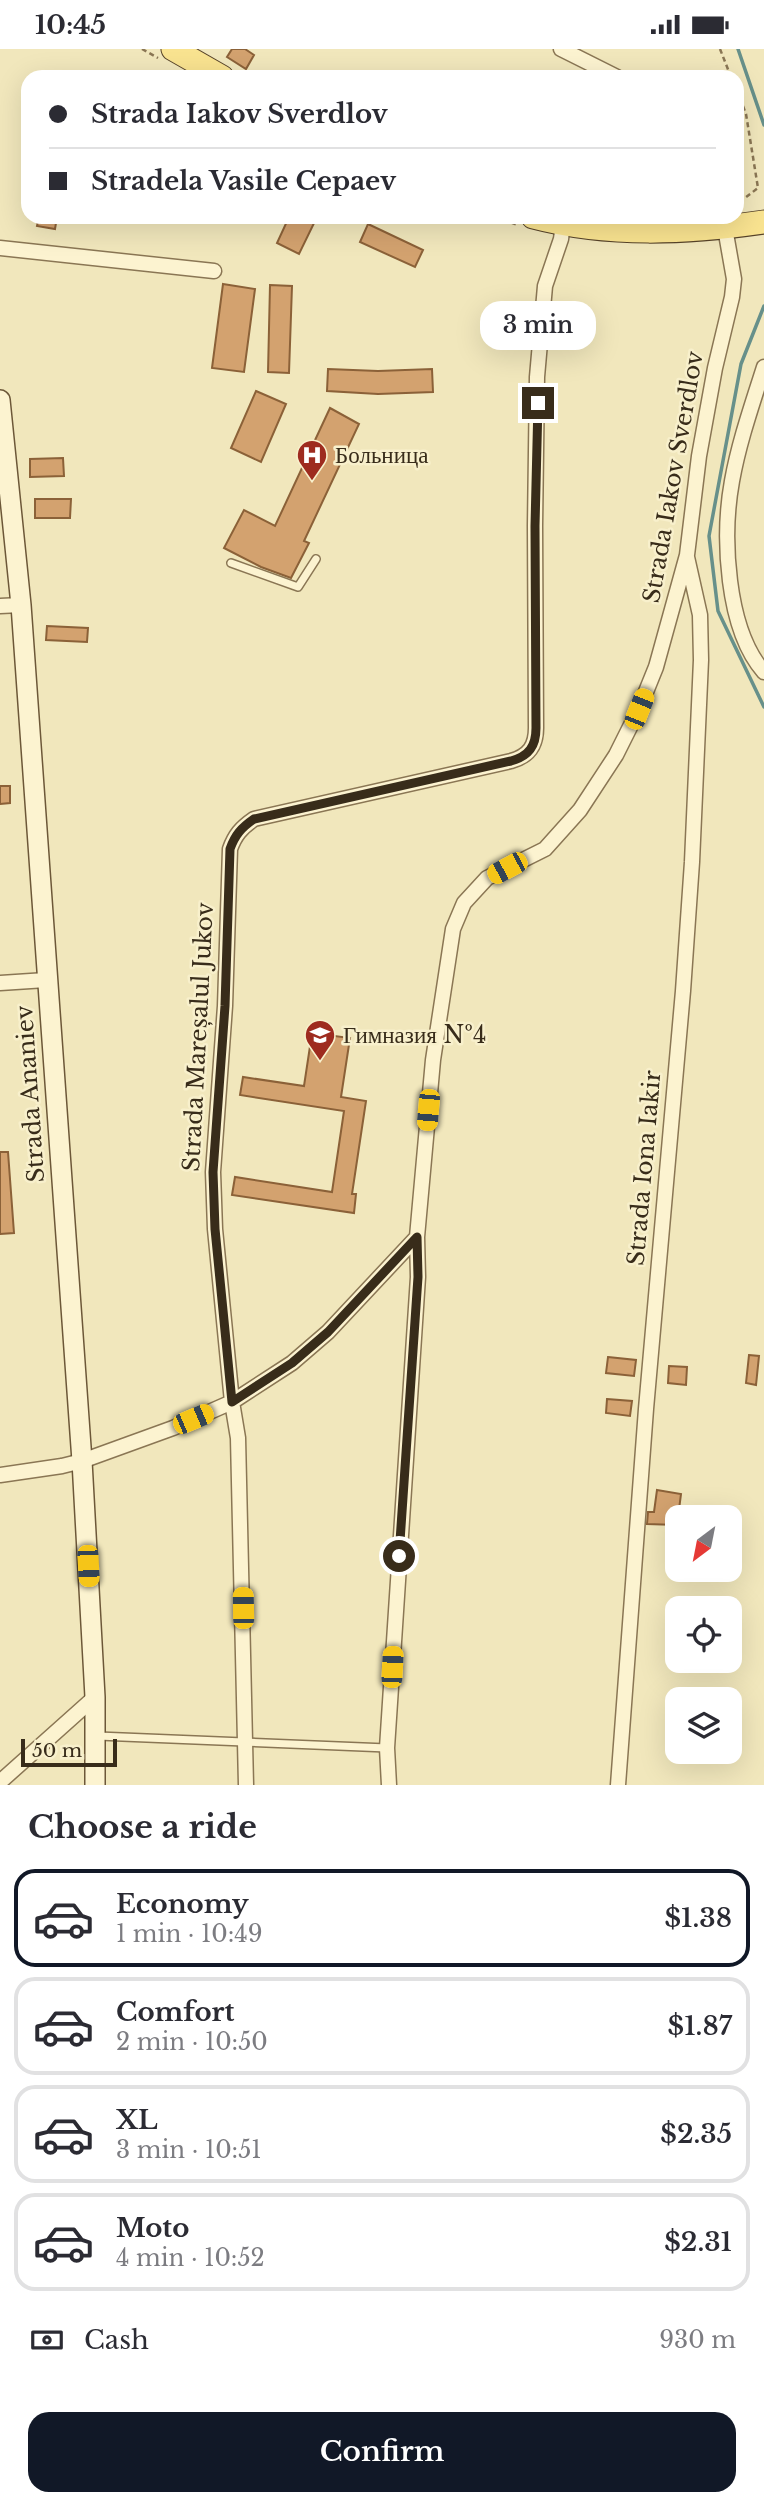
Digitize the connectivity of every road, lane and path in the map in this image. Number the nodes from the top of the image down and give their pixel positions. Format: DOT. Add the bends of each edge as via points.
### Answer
graph roads {
  1 [pos="173,49"];
  2 [pos="561,49"];
  3 [pos="720,49"];
  4 [pos="210,70"];
  5 [pos="603,70"];
  6 [pos="728,70"];
  7 [pos="744,109"];
  8 [pos="744,205"];
  9 [pos="744,220"];
  10 [pos="764,222"];
  11 [pos="563,224"];
  12 [pos="696,224"];
  13 [pos="733,224"];
  14 [pos="0,249"];
  15 [pos="214,271"];
  16 [pos="764,367"];
  17 [pos="0,400"];
  18 [pos="687,555"];
  19 [pos="316,559"];
  20 [pos="231,563"];
  21 [pos="21,605"];
  22 [pos="0,606"];
  23 [pos="761,669"];
  24 [pos="46,980"];
  25 [pos="0,983"];
  26 [pos="417,1237"];
  27 [pos="232,1402"];
  28 [pos="82,1461"];
  29 [pos="0,1475"];
  30 [pos="94,1697"];
  31 [pos="95,1736"];
  32 [pos="245,1741"];
  33 [pos="387,1748"];
  34 [pos="0,1782"];
  35 [pos="96,1785"];
  36 [pos="246,1785"];
  37 [pos="389,1785"];
  38 [pos="618,1785"];
  1 -- 4 [label="main road"];
  2 -- 5 [label="street"];
  3 -- 6 [label="path"];
  7 -- 8 [label="path" via="758,188"];
  9 -- 10 [label="main road"];
  11 -- 12 [label="main road" via="644,231"];
  11 -- 27 [label="street, Strada Mareșalul Jukov" via="545,286 537,377 536,740 530,751 511,761 254,819 242,827 230,849 213,1172"];
  13 -- 18 [label="street, Strada Iakov Sverdlov" via="733,288 699,456"];
  14 -- 15 [label="street"];
  16 -- 23 [label="street" via="734,471 728,524 738,628"];
  17 -- 21 [label="street, Strada Ananiev"];
  18 -- 26 [label="street, Strada Iakov Sverdlov" via="656,667 601,780 545,849 487,878 464,903 457,920 442,987"];
  18 -- 38 [label="street, Strada Iona Iakir" via="700,615 693,834"];
  19 -- 20 [label="lane" via="298,587"];
  21 -- 22 [label="street"];
  21 -- 24 [label="street, Strada Ananiev"];
  24 -- 25 [label="street"];
  24 -- 28 [label="street, Strada Ananiev"];
  26 -- 27 [label="street" via="328,1332 292,1363"];
  26 -- 33 [label="street, Strada Iakov Sverdlov"];
  27 -- 28 [label="street"];
  27 -- 32 [label="street, Strada Mareșalul Jukov" via="239,1451"];
  28 -- 29 [label="street"];
  28 -- 30 [label="street, Strada Ananiev"];
  30 -- 31 [label="street, Strada Ananiev"];
  30 -- 34 [label="street"];
  31 -- 32 [label="lane"];
  31 -- 35 [label="street, Strada Ananiev"];
  32 -- 33 [label="lane"];
  32 -- 36 [label="street, Strada Mareșalul Jukov"];
  33 -- 37 [label="street, Strada Iakov Sverdlov"];
}
